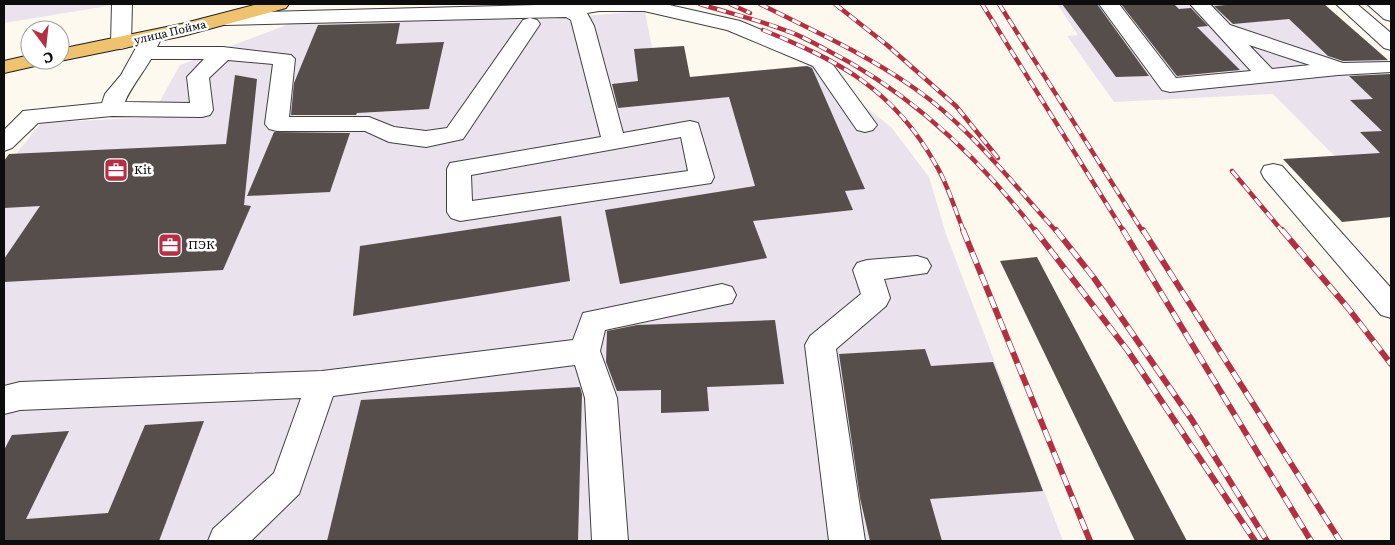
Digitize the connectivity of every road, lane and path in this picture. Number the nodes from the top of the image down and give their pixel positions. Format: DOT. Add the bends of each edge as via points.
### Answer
graph roads {
  1 [pos="122,4"];
  2 [pos="279,4"];
  3 [pos="1110,4"];
  4 [pos="1200,4"];
  5 [pos="1346,4"];
  6 [pos="1377,4"];
  7 [pos="569,11"];
  8 [pos="1391,15"];
  9 [pos="226,19"];
  10 [pos="530,24"];
  11 [pos="1223,29"];
  12 [pos="121,43"];
  13 [pos="148,44"];
  14 [pos="1391,44"];
  15 [pos="70,53"];
  16 [pos="224,54"];
  17 [pos="20,64"];
  18 [pos="4,67"];
  19 [pos="1386,67"];
  20 [pos="1341,69"];
  21 [pos="1267,76"];
  22 [pos="112,110"];
  23 [pos="865,125"];
  24 [pos="614,142"];
  25 [pos="4,143"];
  26 [pos="1273,172"];
  27 [pos="917,266"];
  28 [pos="722,295"];
  29 [pos="1391,307"];
  30 [pos="585,351"];
  31 [pos="322,384"];
  32 [pos="4,400"];
  33 [pos="226,541"];
  34 [pos="610,541"];
  35 [pos="847,541"];
  1 -- 12 [label="lane"];
  2 -- 9 [label="main road, улица Пойма"];
  3 -- 21 [label="lane" via="1170,85"];
  4 -- 11 [label="lane"];
  5 -- 14 [label="lane"];
  6 -- 8 [label="lane"];
  7 -- 9 [label="lane"];
  7 -- 23 [label="lane" via="599,5 644,5 733,25 821,62"];
  7 -- 24 [label="lane" via="579,16 584,26"];
  9 -- 13 [label="main road, улица Пойма"];
  10 -- 16 [label="lane" via="455,134 426,139 389,134 369,124 276,124 284,59"];
  11 -- 20 [label="lane"];
  11 -- 21 [label="lane"];
  12 -- 13 [label="main road, улица Пойма"];
  12 -- 15 [label="main road, улица Пойма"];
  13 -- 16 [label="lane"];
  13 -- 22 [label="lane" via="130,78 116,94"];
  16 -- 22 [label="lane" via="198,77 202,110"];
  17 -- 18 [label="main road"];
  19 -- 20 [label="lane"];
  20 -- 21 [label="lane"];
  22 -- 25 [label="lane" via="31,116"];
  24 -- 24 [label="lane" via="690,128 702,177 460,212 459,169"];
  26 -- 29 [label="lane"];
  27 -- 35 [label="lane" via="867,270 876,298 820,345"];
  28 -- 30 [label="lane" via="593,320"];
  30 -- 31 [label="lane"];
  30 -- 34 [label="lane" via="601,398"];
  31 -- 32 [label="lane" via="30,396"];
  31 -- 33 [label="lane" via="287,483"];
}
